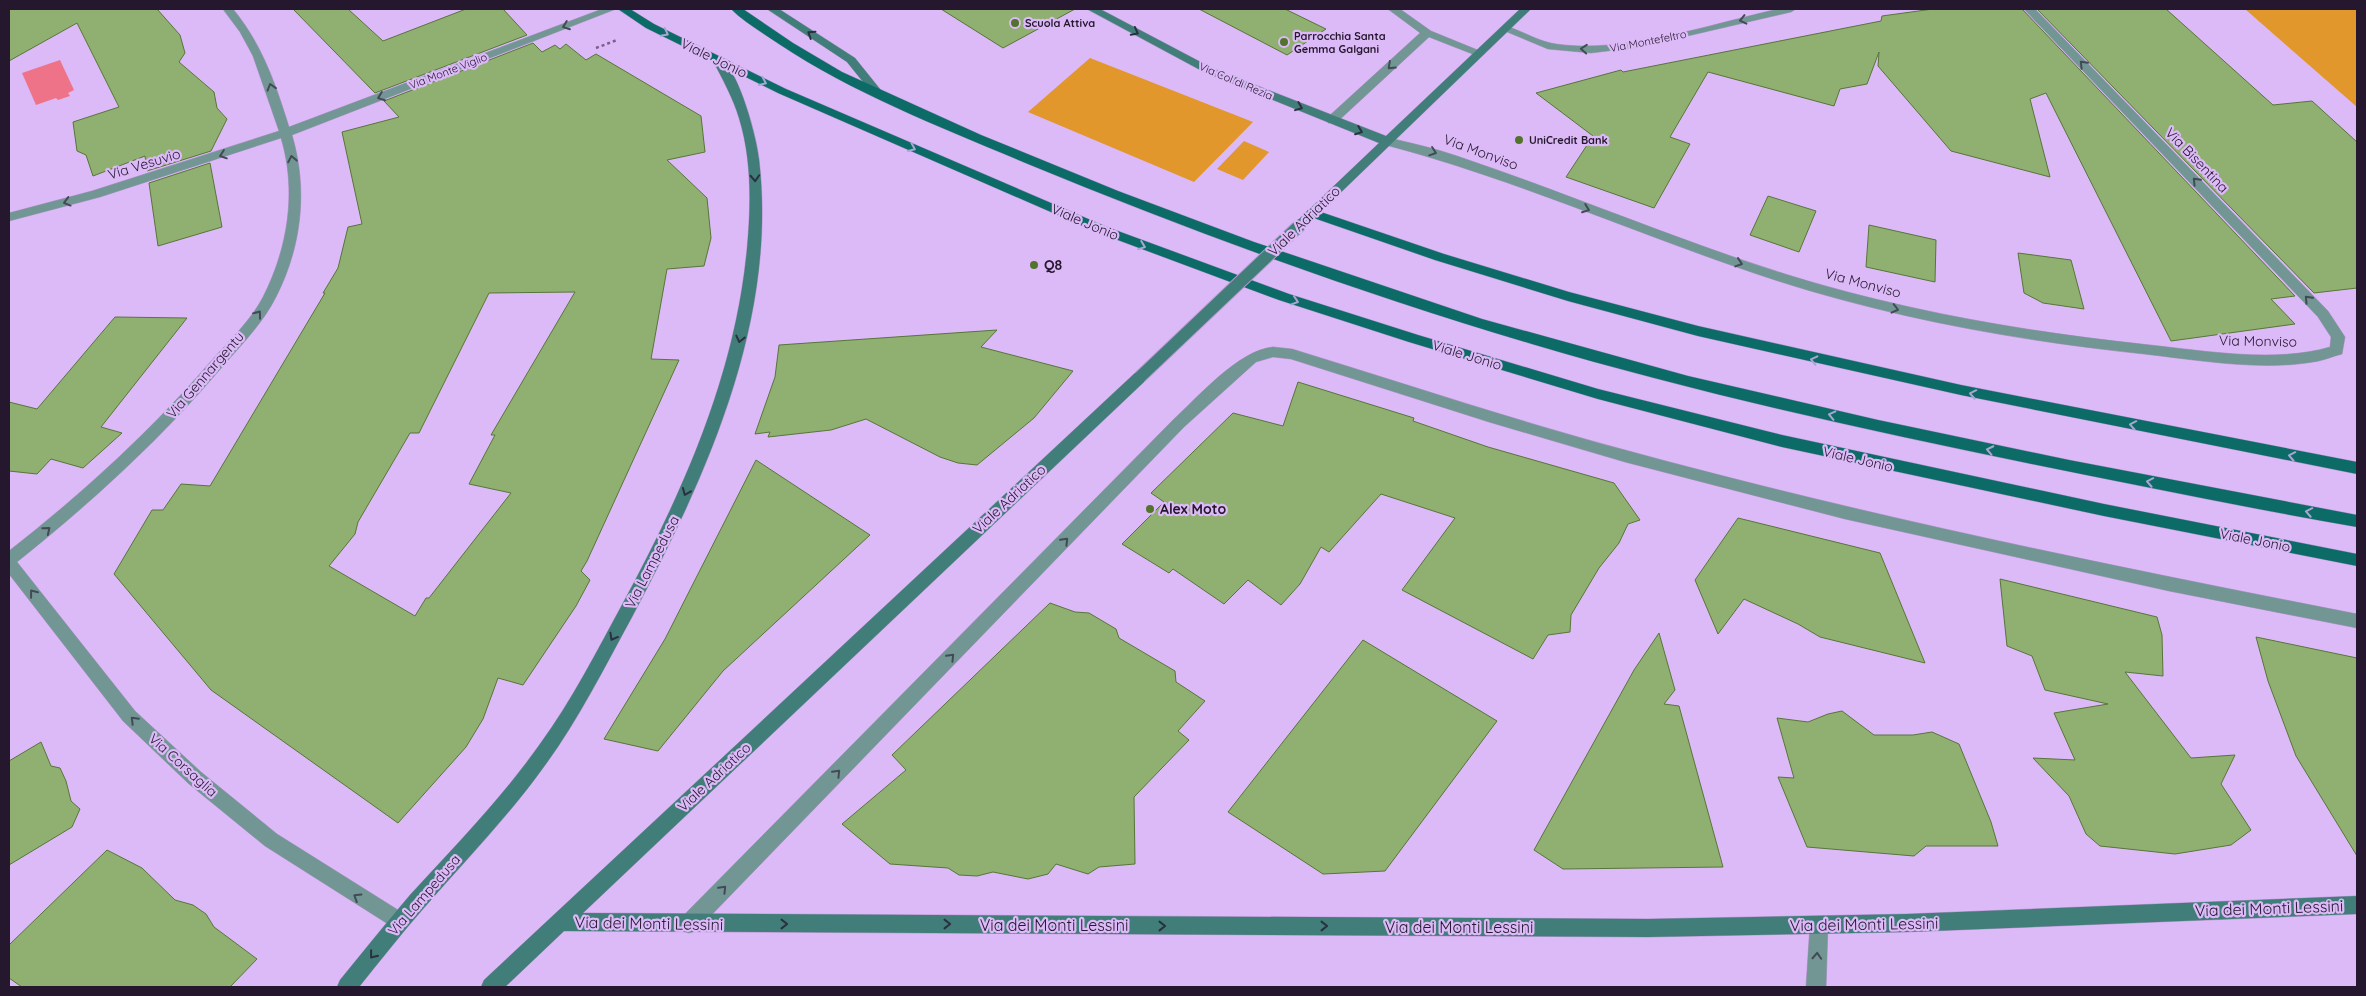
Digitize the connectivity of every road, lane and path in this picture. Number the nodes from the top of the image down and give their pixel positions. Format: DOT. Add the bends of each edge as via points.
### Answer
graph roads {
  1 [pos="228,9"];
  2 [pos="612,9"];
  3 [pos="623,9"];
  4 [pos="736,9"];
  5 [pos="772,9"];
  6 [pos="1092,9"];
  7 [pos="1393,9"];
  8 [pos="1526,9"];
  9 [pos="1791,9"];
  10 [pos="2029,9"];
  11 [pos="1505,29"];
  12 [pos="1427,33"];
  13 [pos="1478,53"];
  14 [pos="720,61"];
  15 [pos="880,96"];
  16 [pos="1332,120"];
  17 [pos="286,133"];
  18 [pos="1386,141"];
  19 [pos="1312,213"];
  20 [pos="9,217"];
  21 [pos="2338,337"];
  22 [pos="2357,468"];
  23 [pos="2357,521"];
  24 [pos="2357,560"];
  25 [pos="9,561"];
  26 [pos="2357,621"];
  27 [pos="2357,905"];
  28 [pos="399,922"];
  29 [pos="561,922"];
  30 [pos="689,924"];
  31 [pos="1819,925"];
  32 [pos="347,987"];
  33 [pos="491,987"];
  34 [pos="1816,987"];
  17 -- 1 [label="street, Via Gennargentu, one-way" via="260,57"];
  2 -- 17 [label="street, Via Monte Viglio, one-way"];
  3 -- 14 [label="main road, Viale Jonio, one-way"];
  4 -- 15 [label="main road" via="809,59"];
  15 -- 5 [label="street, one-way" via="850,60"];
  6 -- 16 [label="street, Via Col di Rezia, one-way" via="1208,70"];
  7 -- 12 [label="street"];
  8 -- 11 [label="street, Viale Adriatico"];
  9 -- 11 [label="street, Via Montefeltro, one-way" via="1640,44 1597,50 1552,47"];
  21 -- 10 [label="street, Via Bisentina, one-way" via="2316,307"];
  11 -- 13 [label="street, Viale Adriatico"];
  12 -- 13 [label="street"];
  12 -- 16 [label="street, one-way"];
  13 -- 18 [label="street, Viale Adriatico"];
  14 -- 24 [label="main road, Viale Jonio, one-way" via="856,124 1134,242 1284,297 1458,353 1722,426 1869,462"];
  14 -- 28 [label="street, Via Lampedusa, one-way" via="744,113 754,166 756,201 752,273 742,330 733,370 706,444 648,573 556,735 508,797"];
  23 -- 15 [label="main road, one-way" via="1931,437 1700,384 1550,344 1356,284 1209,231 1014,154"];
  16 -- 18 [label="street, Via Col di Rezia, one-way"];
  17 -- 20 [label="street, Via Vesuvio, one-way" via="96,194"];
  25 -- 17 [label="street, Via Gennargentu, one-way" via="72,509 184,404 262,310 275,283 293,220 295,181"];
  18 -- 19 [label="street, Viale Adriatico"];
  18 -- 21 [label="street, Via Monviso, one-way" via="1450,158 1776,276 1930,317 2055,340 2258,359 2331,354 2337,350"];
  22 -- 19 [label="main road, one-way" via="1935,386 1746,344 1508,279"];
  19 -- 29 [label="street, Viale Adriatico, bridge"];
  28 -- 25 [label="street, Via Corsaglia, one-way" via="271,840 195,778 129,716"];
  30 -- 26 [label="street, one-way" via="1172,430 1258,353 1275,350 1292,354 1489,417 1845,513 2169,584"];
  27 -- 31 [label="street, Via dei Monti Lessini"];
  28 -- 32 [label="street, Via Lampedusa, one-way"];
  29 -- 30 [label="street, Via dei Monti Lessini"];
  29 -- 33 [label="street, Viale Adriatico"];
  30 -- 31 [label="street, Via dei Monti Lessini, one-way" via="1648,928"];
  34 -- 31 [label="street, one-way"];
}
